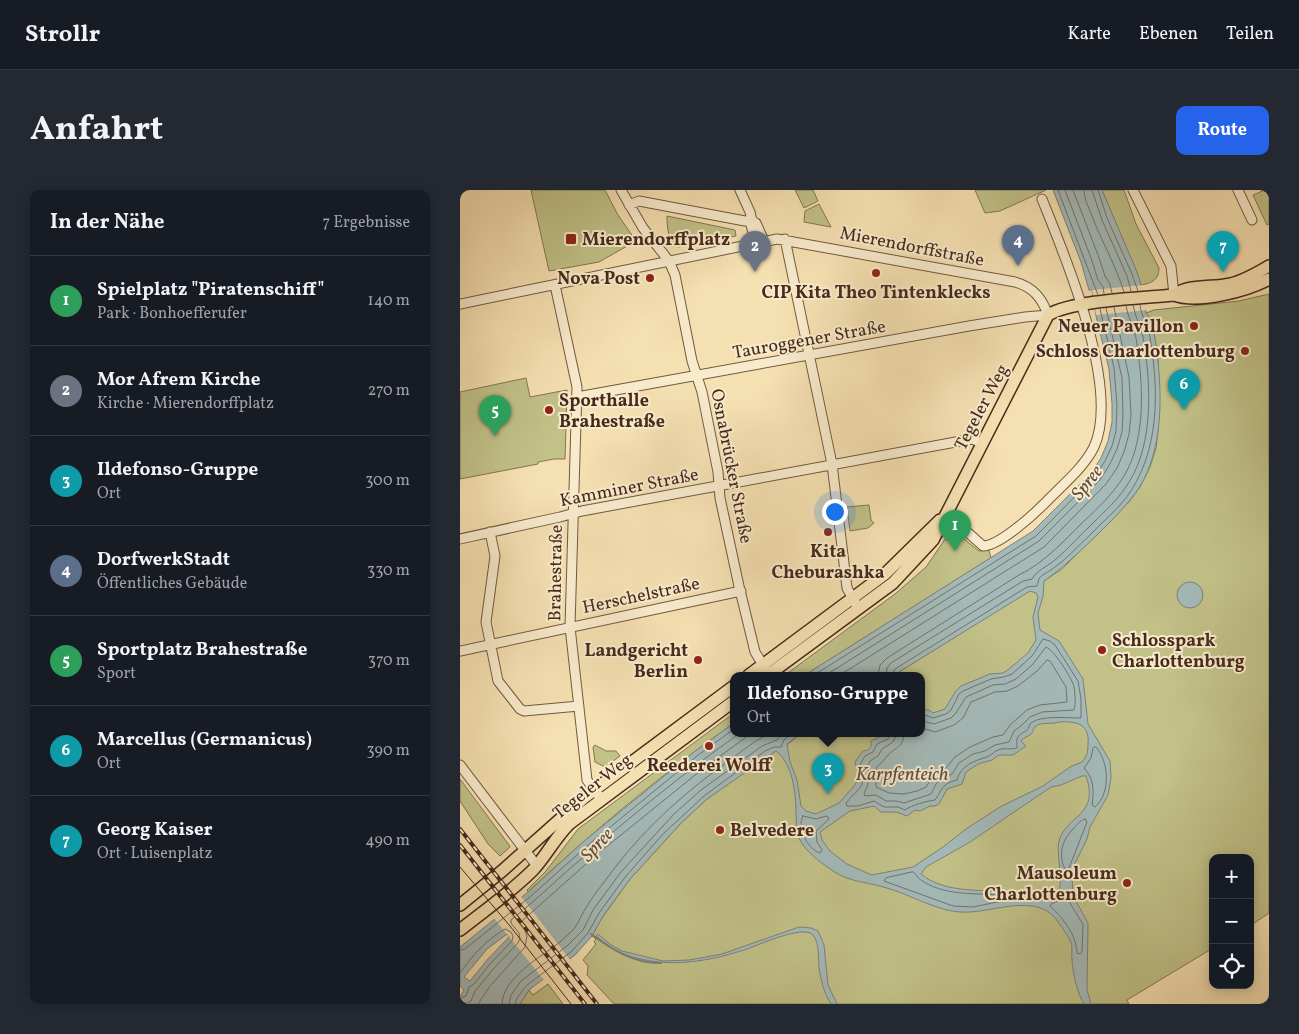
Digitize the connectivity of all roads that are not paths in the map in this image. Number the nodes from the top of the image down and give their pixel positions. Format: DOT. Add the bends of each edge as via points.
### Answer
graph roads {
  1 [pos="621,190"];
  2 [pos="740,190"];
  3 [pos="1133,190"];
  4 [pos="1238,190"];
  5 [pos="1042,199"];
  6 [pos="629,206"];
  7 [pos="1252,220"];
  8 [pos="752,221"];
  9 [pos="785,239"];
  10 [pos="760,242"];
  11 [pos="669,261"];
  12 [pos="1269,266"];
  13 [pos="1269,279"];
  14 [pos="555,285"];
  15 [pos="1174,295"];
  16 [pos="460,304"];
  17 [pos="1082,305"];
  18 [pos="1048,314"];
  19 [pos="810,356"];
  20 [pos="697,376"];
  21 [pos="577,397"];
  22 [pos="981,443"];
  23 [pos="832,464"];
  24 [pos="720,486"];
  25 [pos="573,513"];
  26 [pos="945,515"];
  27 [pos="490,532"];
  28 [pos="460,539"];
  29 [pos="740,591"];
  30 [pos="856,603"];
  31 [pos="570,627"];
  32 [pos="490,645"];
  33 [pos="460,651"];
  34 [pos="766,672"];
  35 [pos="730,689"];
  36 [pos="730,704"];
  37 [pos="579,706"];
  38 [pos="460,765"];
  39 [pos="598,794"];
  40 [pos="525,851"];
  41 [pos="537,866"];
  42 [pos="460,905"];
  43 [pos="460,930"];
  1 -- 6 [label="street"];
  2 -- 8 [label="street"];
  3 -- 15 [label="street" via="1171,266"];
  4 -- 7 [label="street"];
  5 -- 17 [label="street"];
  6 -- 8 [label="street" via="639,201"];
  6 -- 11 [label="street"];
  8 -- 10 [label="street"];
  9 -- 10 [label="street"];
  9 -- 18 [label="street, Mierendorffstraße" via="1015,282 1034,291"];
  9 -- 19 [label="street"];
  10 -- 11 [label="street"];
  11 -- 14 [label="street"];
  11 -- 20 [label="street, Osnabrücker Straße" via="675,275"];
  12 -- 15 [label="main road" via="1238,282 1182,290"];
  13 -- 15 [label="main road" via="1233,293 1182,298"];
  14 -- 16 [label="street"];
  14 -- 21 [label="street, Brahestraße" via="578,387"];
  15 -- 17 [label="main road"];
  17 -- 18 [label="main road"];
  17 -- 26 [label="street" via="1101,399 1097,438 1086,460 1026,522 991,544 983,546"];
  18 -- 19 [label="street, Tauroggener Straße"];
  18 -- 22 [label="main road, Tegeler Weg"];
  19 -- 20 [label="street, Tauroggener Straße"];
  19 -- 23 [label="street"];
  20 -- 21 [label="street, Tauroggener Straße"];
  20 -- 24 [label="street, Osnabrücker Straße"];
  21 -- 25 [label="street, Brahestraße"];
  22 -- 23 [label="street, Kamminer Straße" via="972,439"];
  22 -- 26 [label="main road, Tegeler Weg"];
  23 -- 24 [label="street, Kamminer Straße"];
  23 -- 30 [label="street" via="847,588"];
  24 -- 25 [label="street, Kamminer Straße"];
  24 -- 29 [label="street, Osnabrücker Straße"];
  25 -- 27 [label="street, Kamminer Straße"];
  25 -- 31 [label="street, Brahestraße"];
  26 -- 30 [label="main road, Tegeler Weg" via="933,540 893,583"];
  27 -- 28 [label="street, Kamminer Straße"];
  27 -- 32 [label="street" via="495,556 485,616"];
  29 -- 31 [label="street, Herschelstraße"];
  29 -- 34 [label="street, Osnabrücker Straße" via="755,652"];
  30 -- 34 [label="main road, Tegeler Weg"];
  31 -- 32 [label="street, Herschelstraße"];
  31 -- 37 [label="street, Brahestraße"];
  32 -- 33 [label="street, Herschelstraße"];
  32 -- 37 [label="street" via="498,681 522,710"];
  35 -- 39 [label="main road, Tegeler Weg"];
  36 -- 39 [label="main road, Tegeler Weg"];
  37 -- 39 [label="street, Brahestraße" via="587,780"];
  38 -- 40 [label="street"];
  39 -- 40 [label="main road, Tegeler Weg" via="565,813"];
  39 -- 41 [label="main road, Tegeler Weg" via="563,829"];
  40 -- 41 [label="street"];
  40 -- 42 [label="main road, Tegeler Weg"];
  41 -- 43 [label="main road, Tegeler Weg"];
}
